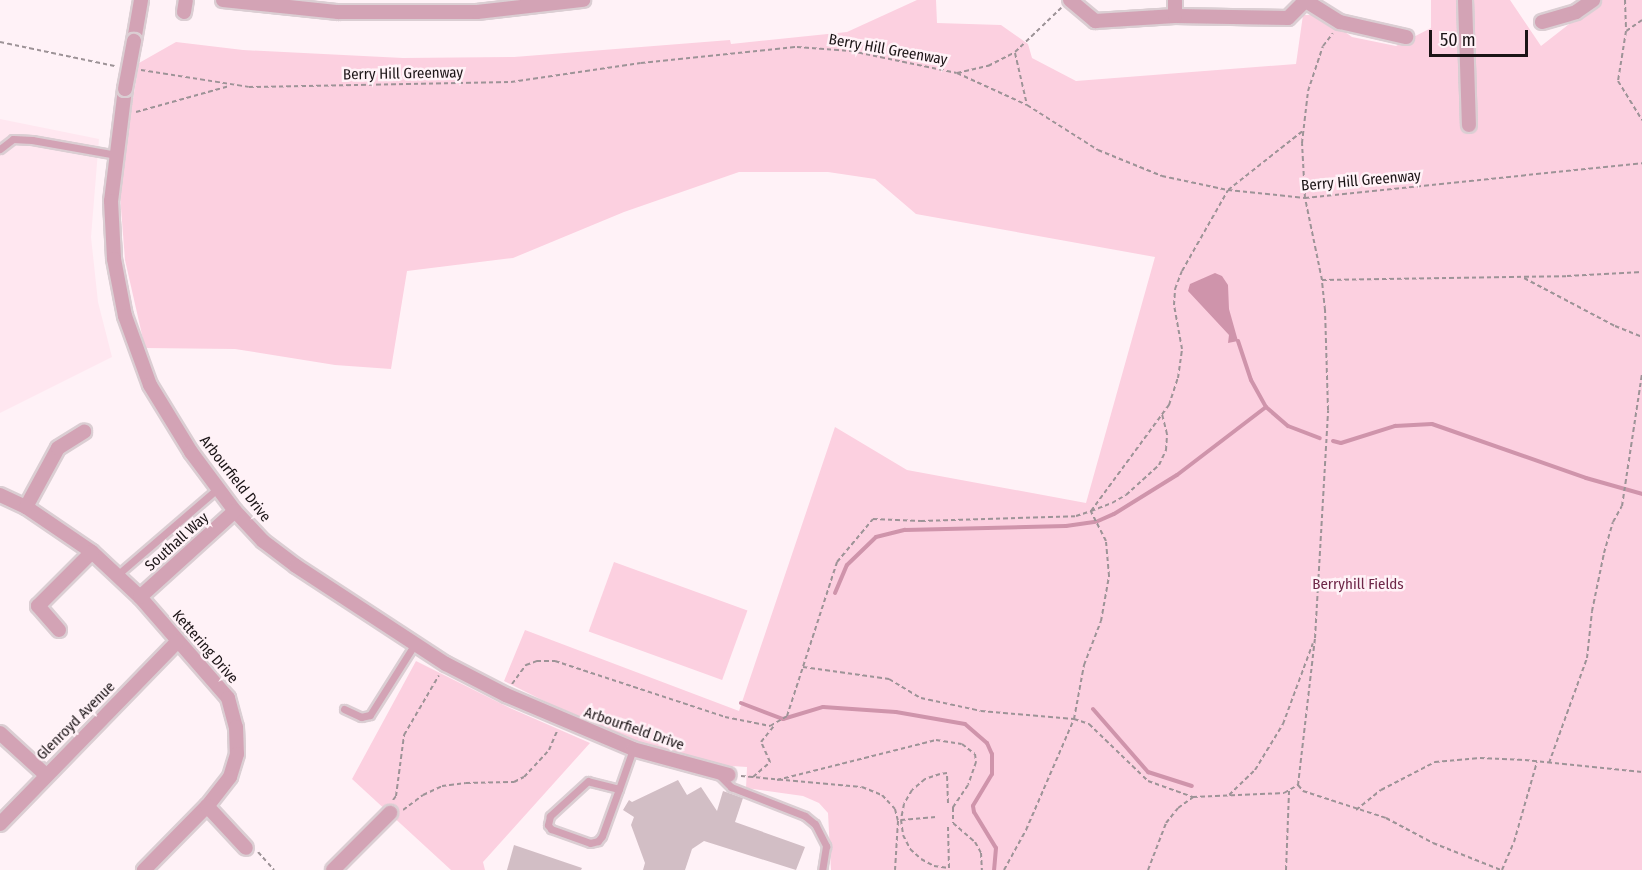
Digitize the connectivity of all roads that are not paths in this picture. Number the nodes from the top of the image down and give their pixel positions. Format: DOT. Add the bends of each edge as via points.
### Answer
graph roads {
  1 [pos="141,0"];
  2 [pos="224,0"];
  3 [pos="583,0"];
  4 [pos="1175,0"];
  5 [pos="1465,0"];
  6 [pos="1593,0"];
  7 [pos="1306,1"];
  8 [pos="535,4"];
  9 [pos="1066,4"];
  10 [pos="406,6"];
  11 [pos="1175,16"];
  12 [pos="1542,22"];
  13 [pos="1406,37"];
  14 [pos="1469,125"];
  15 [pos="0,149"];
  16 [pos="117,155"];
  17 [pos="84,432"];
  18 [pos="218,488"];
  19 [pos="0,495"];
  20 [pos="26,507"];
  21 [pos="235,511"];
  22 [pos="92,552"];
  23 [pos="117,575"];
  24 [pos="140,597"];
  25 [pos="59,630"];
  26 [pos="178,641"];
  27 [pos="414,645"];
  28 [pos="344,709"];
  29 [pos="0,733"];
  30 [pos="633,749"];
  31 [pos="723,774"];
  32 [pos="46,775"];
  33 [pos="619,789"];
  34 [pos="207,806"];
  35 [pos="390,813"];
  36 [pos="0,824"];
  37 [pos="246,848"];
  38 [pos="144,870"];
  39 [pos="333,870"];
  40 [pos="822,870"];
  1 -- 16 [label="street, Arbourfield Drive, bridge"];
  2 -- 10 [label="street" via="338,12"];
  3 -- 8 [label="street"];
  4 -- 11 [label="street"];
  5 -- 14 [label="street"];
  6 -- 12 [label="street" via="1576,12"];
  7 -- 11 [label="street" via="1288,18"];
  7 -- 13 [label="street" via="1340,22"];
  8 -- 10 [label="street" via="477,12"];
  9 -- 11 [label="street" via="1095,21"];
  15 -- 16 [label="lane" via="13,140 32,140"];
  16 -- 18 [label="street, Arbourfield Drive" via="111,201 114,259 125,316 150,385"];
  17 -- 20 [label="street" via="58,448"];
  18 -- 21 [label="street, Arbourfield Drive"];
  18 -- 23 [label="lane"];
  19 -- 20 [label="street, Kettering Drive"];
  20 -- 22 [label="street, Kettering Drive"];
  21 -- 24 [label="street, Southall Way"];
  21 -- 27 [label="street, Arbourfield Drive" via="263,541 296,566"];
  22 -- 23 [label="street, Kettering Drive"];
  22 -- 25 [label="street" via="38,606"];
  23 -- 24 [label="street, Kettering Drive"];
  24 -- 26 [label="street, Kettering Drive"];
  26 -- 32 [label="street, Glenroyd Avenue"];
  26 -- 34 [label="street, Kettering Drive" via="228,698 236,727 237,754 230,777"];
  27 -- 28 [label="lane" via="370,715 361,717"];
  27 -- 30 [label="street, Arbourfield Drive" via="506,695"];
  29 -- 32 [label="street"];
  30 -- 31 [label="street, Arbourfield Drive"];
  30 -- 33 [label="lane"];
  31 -- 40 [label="lane" via="731,787 805,816 815,824 826,846"];
  32 -- 36 [label="street, Glenroyd Avenue"];
  33 -- 33 [label="lane" via="598,841 590,843 548,825 550,816 588,781"];
  34 -- 37 [label="street"];
  34 -- 38 [label="street, Kettering Drive"];
  35 -- 39 [label="street"];
}
